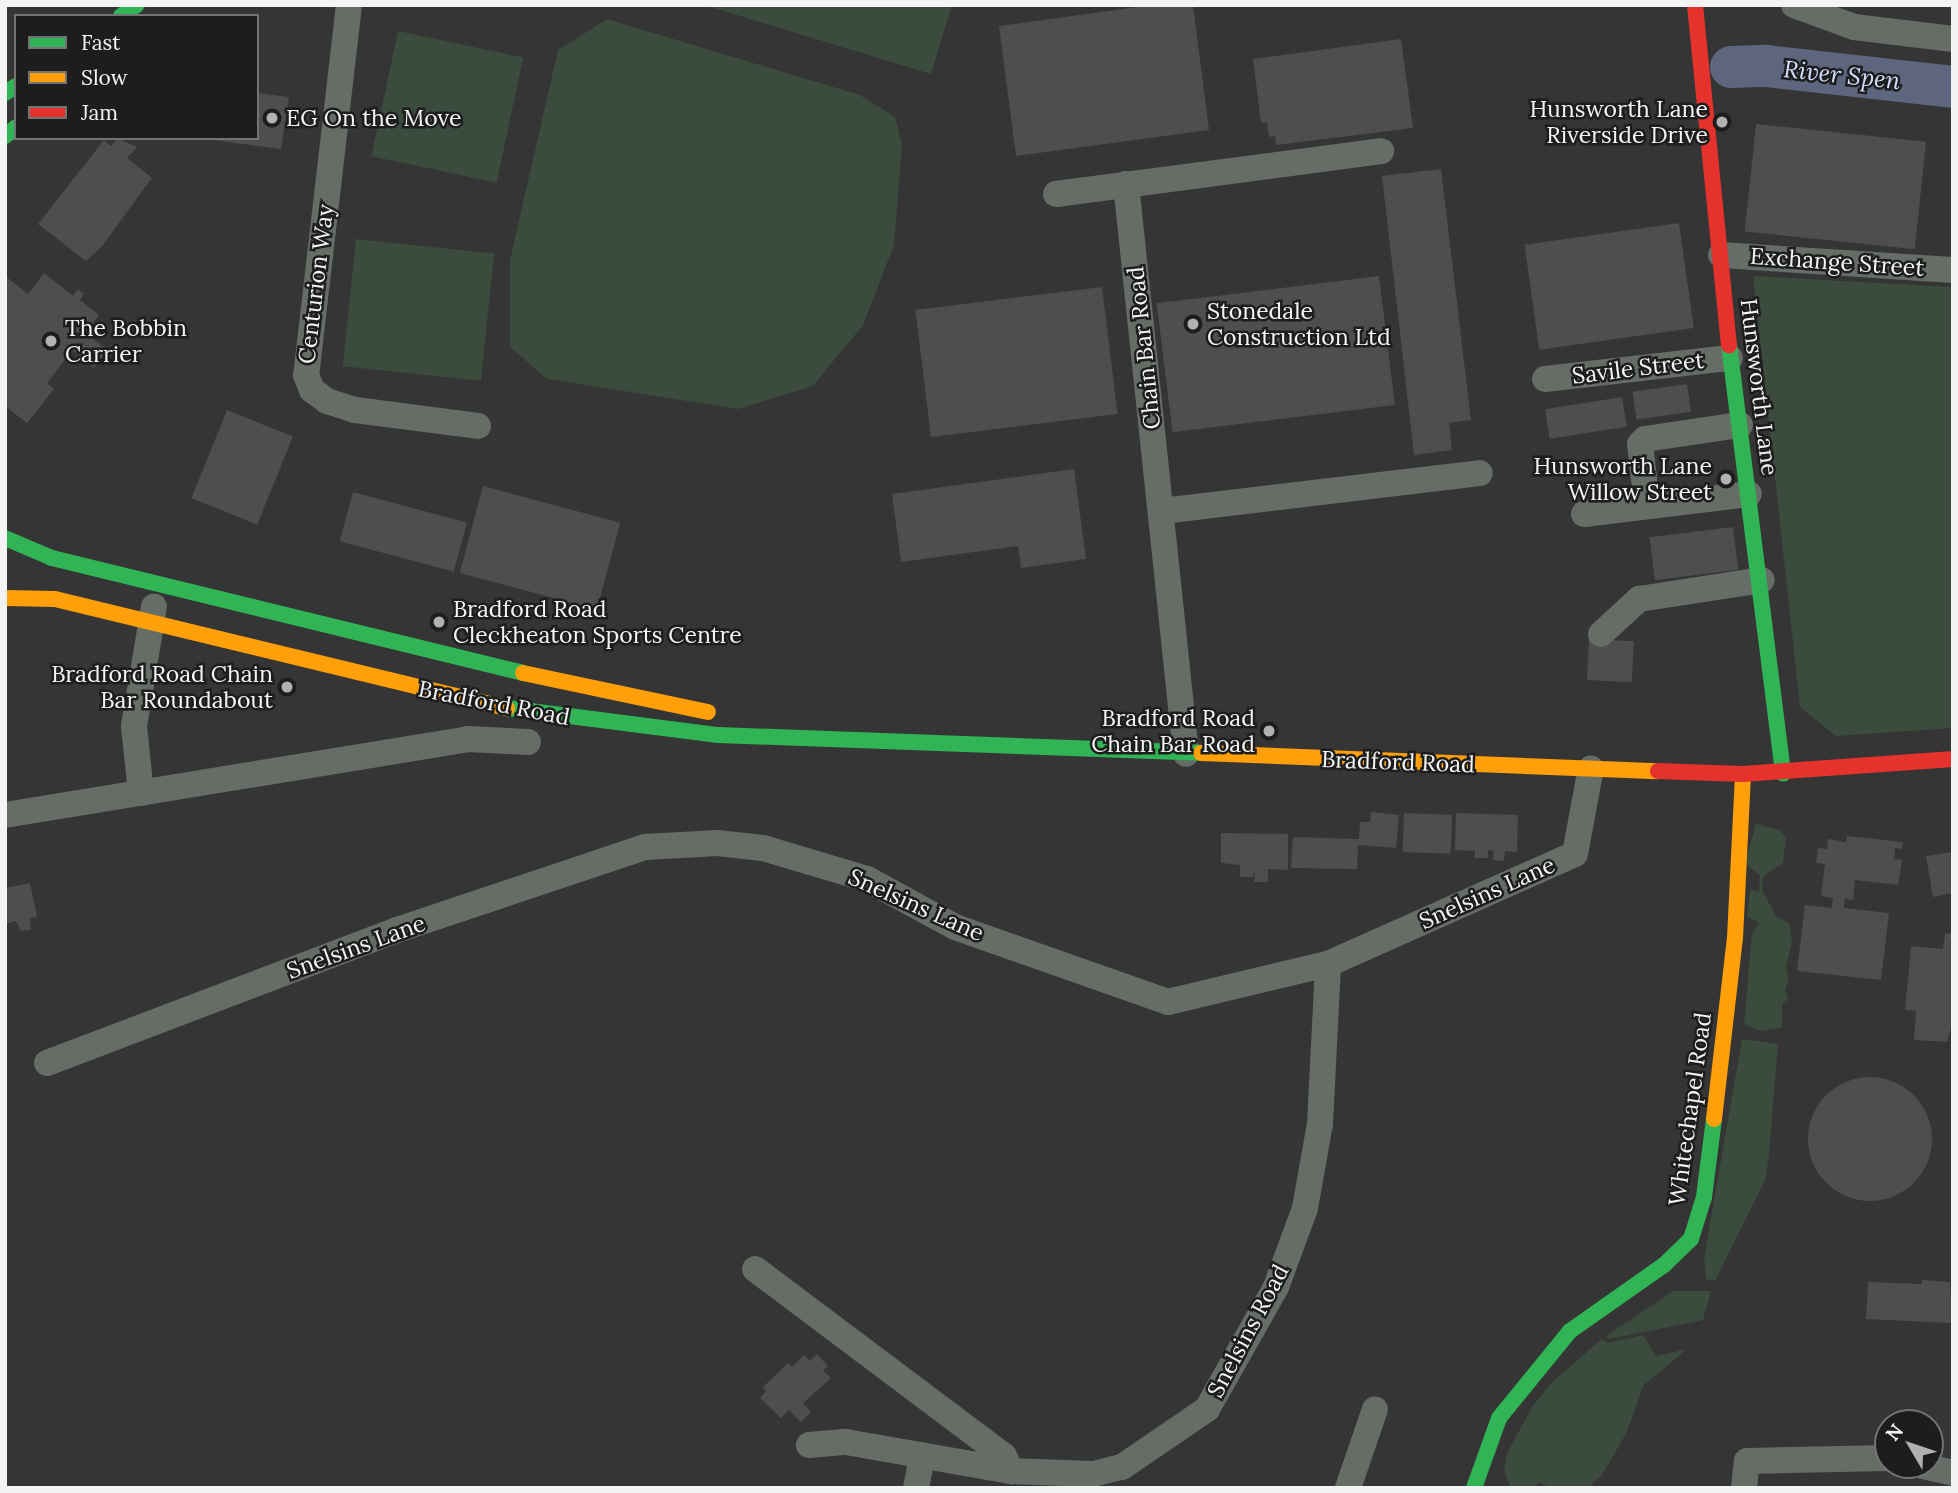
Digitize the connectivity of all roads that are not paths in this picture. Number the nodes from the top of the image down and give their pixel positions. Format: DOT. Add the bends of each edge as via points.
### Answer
graph roads {
  1 [pos="349,5"];
  2 [pos="1695,5"];
  3 [pos="1794,5"];
  4 [pos="1953,39"];
  5 [pos="1381,151"];
  6 [pos="1126,184"];
  7 [pos="1056,194"];
  8 [pos="1721,255"];
  9 [pos="1953,270"];
  10 [pos="1730,358"];
  11 [pos="1545,379"];
  12 [pos="1740,425"];
  13 [pos="478,426"];
  14 [pos="1480,473"];
  15 [pos="1749,494"];
  16 [pos="1647,506"];
  17 [pos="1162,511"];
  18 [pos="1584,514"];
  19 [pos="5,538"];
  20 [pos="1762,580"];
  21 [pos="159,585"];
  22 [pos="5,598"];
  23 [pos="151,622"];
  24 [pos="1601,634"];
  25 [pos="528,742"];
  26 [pos="843,742"];
  27 [pos="1186,754"];
  28 [pos="1953,760"];
  29 [pos="1591,768"];
  30 [pos="1743,774"];
  31 [pos="1783,774"];
  32 [pos="141,793"];
  33 [pos="5,814"];
  34 [pos="1328,964"];
  35 [pos="47,1063"];
  36 [pos="755,1269"];
  37 [pos="1375,1409"];
  38 [pos="810,1445"];
  39 [pos="922,1456"];
  40 [pos="1874,1458"];
  41 [pos="1011,1471"];
  42 [pos="916,1488"];
  43 [pos="1348,1488"];
  44 [pos="1475,1488"];
  45 [pos="1744,1488"];
  1 -- 13 [label="street, Centurion Way" via="306,375 312,390 336,404"];
  2 -- 8 [label="main road, Hunsworth Lane"];
  3 -- 4 [label="street" via="1854,27"];
  5 -- 6 [label="street"];
  6 -- 7 [label="street"];
  6 -- 17 [label="street, Chain Bar Road"];
  8 -- 9 [label="street, Exchange Street"];
  8 -- 10 [label="main road, Hunsworth Lane"];
  10 -- 11 [label="street, Savile Street"];
  10 -- 12 [label="main road, Hunsworth Lane"];
  12 -- 15 [label="main road, Hunsworth Lane"];
  12 -- 16 [label="street" via="1645,439 1640,444"];
  14 -- 17 [label="street"];
  15 -- 16 [label="street"];
  15 -- 20 [label="main road, Hunsworth Lane"];
  16 -- 18 [label="street"];
  17 -- 27 [label="street, Chain Bar Road"];
  19 -- 21 [label="main road, Bradford Road" via="52,558"];
  20 -- 24 [label="street" via="1639,599"];
  20 -- 31 [label="main road, Hunsworth Lane"];
  21 -- 23 [label="street"];
  21 -- 26 [label="main road, Bradford Road" via="552,680"];
  22 -- 23 [label="main road, Bradford Road" via="55,599"];
  23 -- 26 [label="main road, Bradford Road" via="486,705 718,735"];
  23 -- 32 [label="street" via="134,726"];
  25 -- 32 [label="street, Bradford Road" via="468,739"];
  26 -- 27 [label="main road, Bradford Road"];
  27 -- 29 [label="main road, Bradford Road"];
  28 -- 31 [label="main road, Bradford Road"];
  29 -- 30 [label="main road, Bradford Road"];
  29 -- 34 [label="street, Snelsins Lane" via="1575,853"];
  30 -- 31 [label="main road, Bradford Road"];
  30 -- 44 [label="main road, Whitechapel Road" via="1735,938 1721,1070 1704,1197 1691,1239 1664,1265 1570,1331 1499,1418"];
  32 -- 33 [label="street, Bradford Road"];
  34 -- 35 [label="street, Snelsins Lane" via="1168,1002 955,926 867,879 803,859 717,843 645,848 397,930"];
  34 -- 41 [label="street, Snelsins Road" via="1320,1124 1305,1208 1276,1287 1225,1381 1207,1409 1122,1467 1062,1476"];
  36 -- 41 [label="street" via="1004,1456"];
  37 -- 43 [label="street"];
  38 -- 39 [label="street, Snelsins Road" via="846,1442"];
  39 -- 41 [label="street, Snelsins Road"];
  39 -- 42 [label="street"];
  40 -- 45 [label="street" via="1746,1461"];
}
